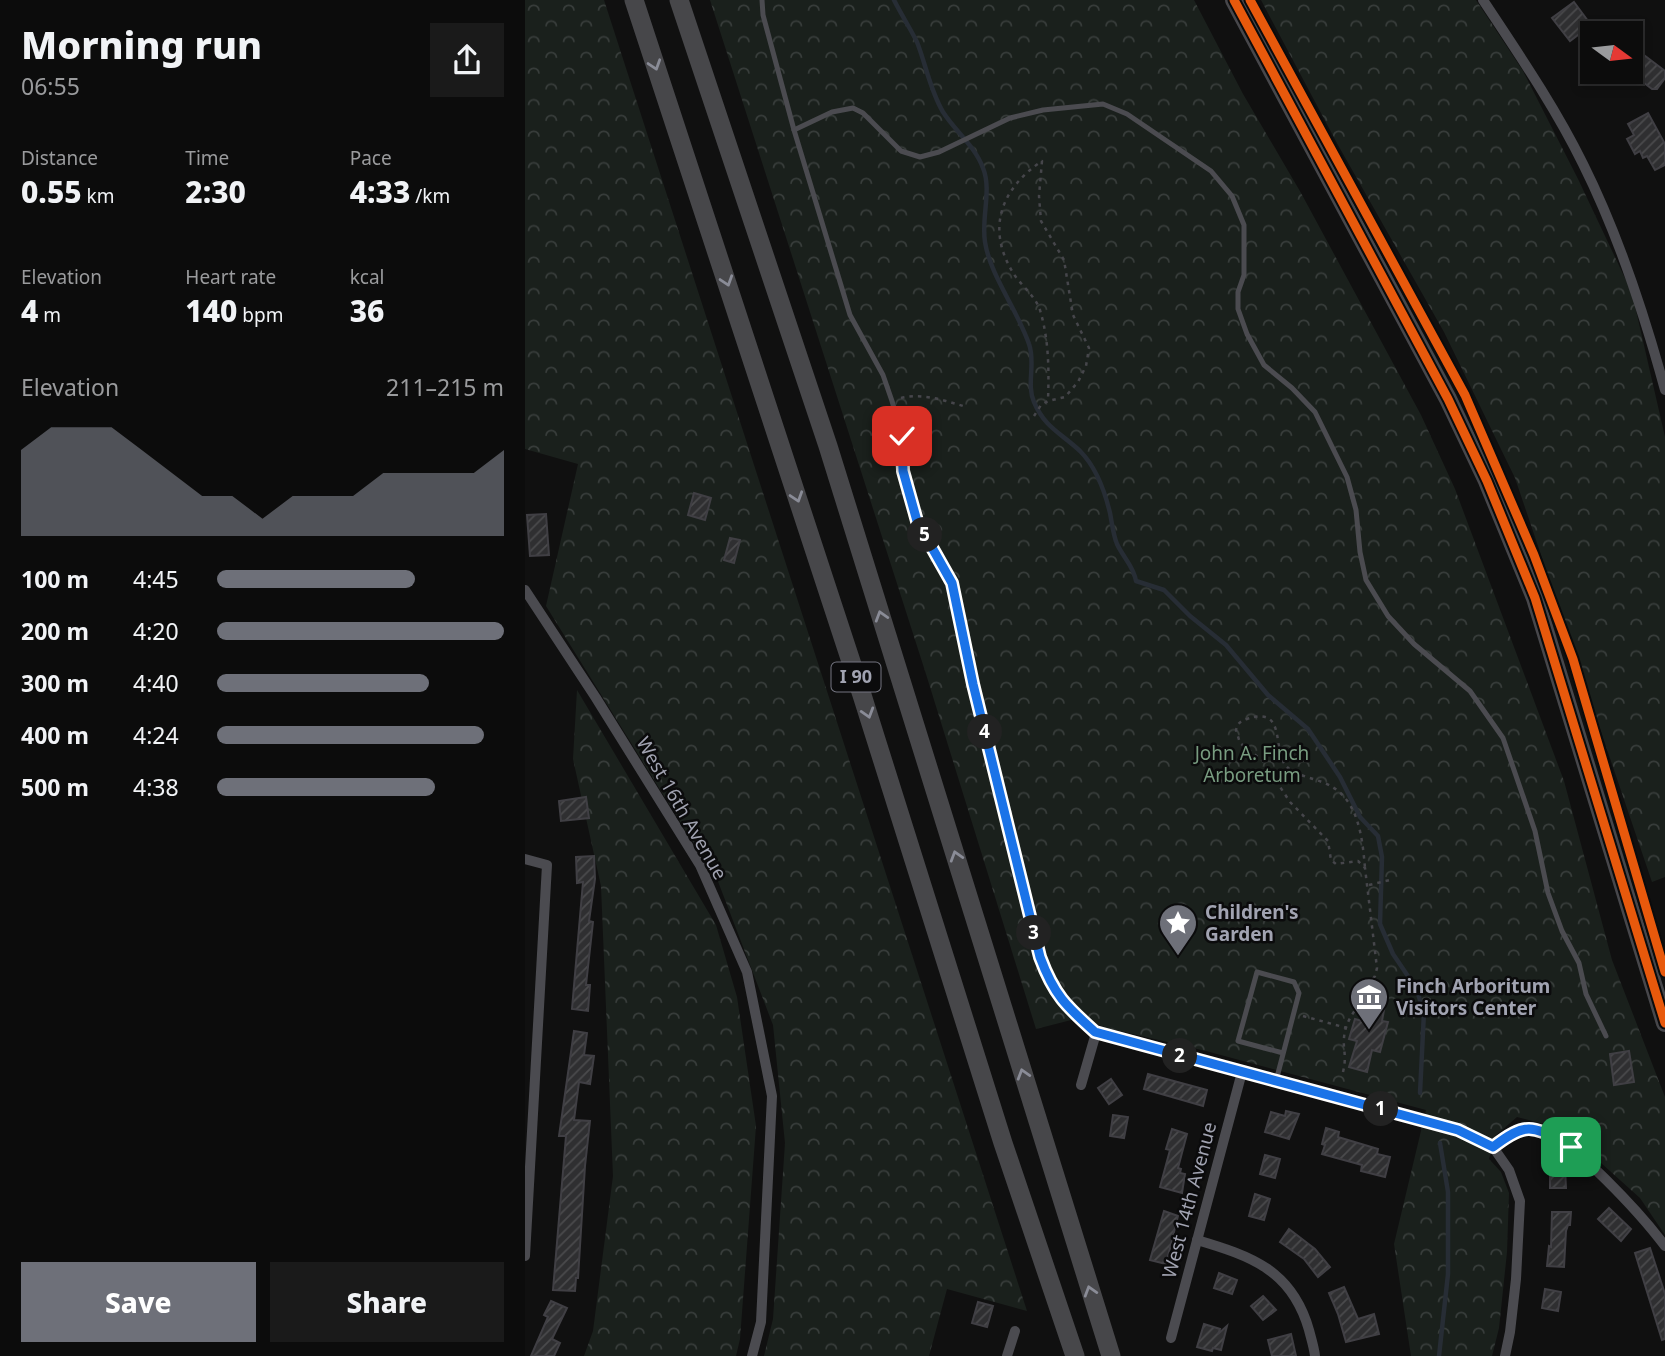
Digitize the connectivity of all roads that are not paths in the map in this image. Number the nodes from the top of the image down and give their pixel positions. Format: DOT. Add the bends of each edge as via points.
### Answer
graph roads {
  1 [pos="634,0"];
  2 [pos="679,0"];
  3 [pos="762,0"];
  4 [pos="1234,0"];
  5 [pos="1483,0"];
  6 [pos="794,130"];
  7 [pos="1665,390"];
  8 [pos="525,590"];
  9 [pos="525,859"];
  10 [pos="1665,1023"];
  11 [pos="1095,1032"];
  12 [pos="1606,1036"];
  13 [pos="1283,1053"];
  14 [pos="1242,1072"];
  15 [pos="1276,1081"];
  16 [pos="1081,1085"];
  17 [pos="1493,1147"];
  18 [pos="1197,1240"];
  19 [pos="1665,1246"];
  20 [pos="525,1256"];
  21 [pos="1015,1331"];
  22 [pos="1171,1338"];
  23 [pos="752,1356"];
  24 [pos="1007,1356"];
  25 [pos="1075,1356"];
  26 [pos="1111,1356"];
  27 [pos="1315,1356"];
  28 [pos="1505,1356"];
  1 -- 25 [label="highway, I 90, one-way"];
  26 -- 2 [label="highway, I 90, one-way" via="828,446"];
  3 -- 6 [label="lane"];
  4 -- 10 [label="main road" via="1448,399 1487,481 1535,598"];
  5 -- 7 [label="street" via="1583,163 1638,298"];
  6 -- 11 [label="lane" via="850,315 892,401 902,436 903,471 917,521 952,583 1040,957 1050,985 1065,1006"];
  6 -- 12 [label="lane" via="832,112 853,108 901,151 920,157 1010,118 1103,104 1127,114 1211,172 1232,196 1244,225 1244,275 1238,309 1247,334 1264,365 1315,412 1347,477 1366,580 1388,615 1414,644 1470,691 1503,738 1535,831 1548,893"];
  8 -- 23 [label="street, West 16th Avenue" via="700,865 747,972 772,1096 761,1322"];
  9 -- 20 [label="street" via="547,865"];
  11 -- 14 [label="street"];
  11 -- 16 [label="street"];
  13 -- 13 [label="lane" via="1299,993 1294,982 1257,972 1238,1041"];
  13 -- 15 [label="lane"];
  14 -- 15 [label="street"];
  14 -- 18 [label="street, West 14th Avenue"];
  15 -- 17 [label="street" via="1458,1130"];
  17 -- 19 [label="street" via="1515,1130 1538,1129 1571,1147"];
  17 -- 28 [label="street" via="1509,1170 1520,1200 1516,1279"];
  18 -- 22 [label="street, West 14th Avenue"];
  18 -- 27 [label="street" via="1257,1261 1286,1284 1303,1310"];
  21 -- 24 [label="street"];
}
